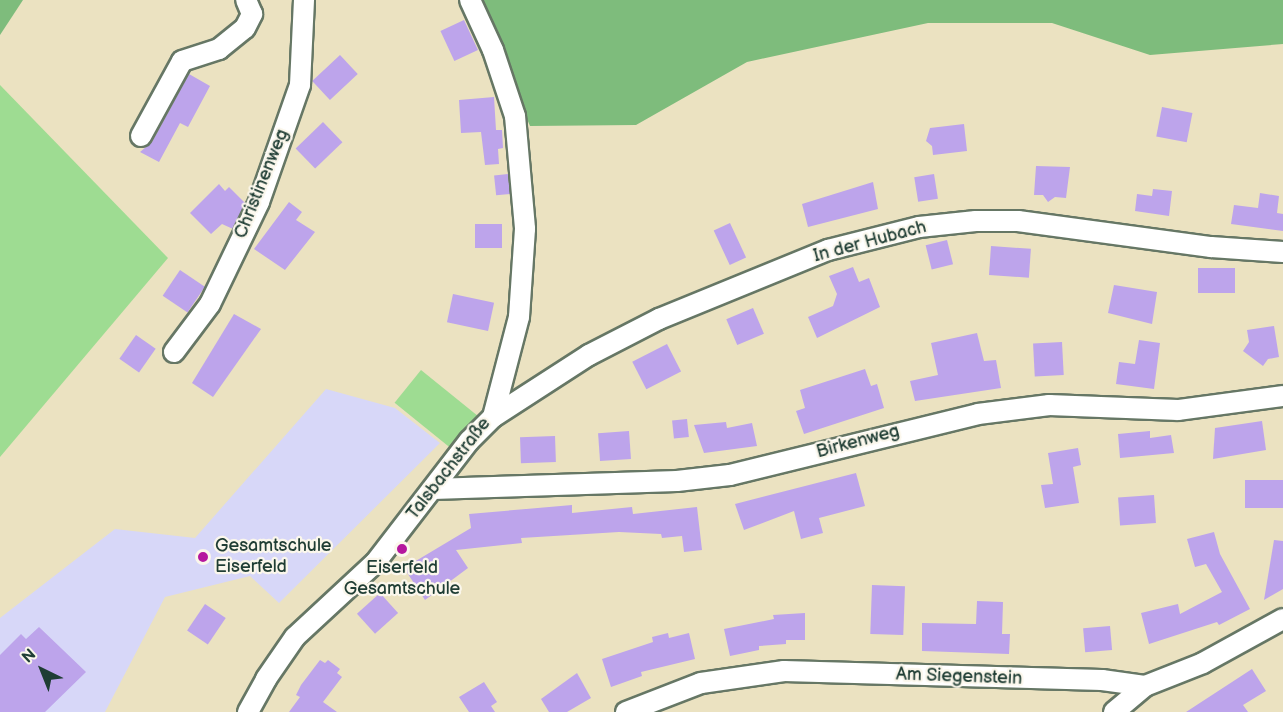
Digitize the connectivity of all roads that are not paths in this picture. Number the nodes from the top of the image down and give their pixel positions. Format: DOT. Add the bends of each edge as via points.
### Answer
graph roads {
  1 [pos="246,0"];
  2 [pos="304,0"];
  3 [pos="470,0"];
  4 [pos="141,136"];
  5 [pos="1283,252"];
  6 [pos="174,352"];
  7 [pos="1283,396"];
  8 [pos="493,417"];
  9 [pos="433,489"];
  10 [pos="1283,619"];
  11 [pos="1145,686"];
  12 [pos="248,712"];
  13 [pos="626,712"];
  14 [pos="1114,712"];
  1 -- 4 [label="street" via="252,14 244,28 219,49 182,61"];
  2 -- 6 [label="street, Christinenweg" via="300,85 259,202 210,304"];
  3 -- 8 [label="street, Talsbachstraße" via="493,50 515,116 525,229 519,317"];
  5 -- 8 [label="street, In der Hubach" via="1210,247 1018,220 919,227 828,250 659,318 589,355"];
  7 -- 9 [label="street, Birkenweg" via="1178,410 1049,405 978,414 730,476"];
  8 -- 9 [label="street, Talsbachstraße" via="469,441"];
  9 -- 12 [label="street, Talsbachstraße" via="375,563 296,637"];
  10 -- 11 [label="street, Am Siegenstein" via="1203,663"];
  11 -- 13 [label="street, Am Siegenstein" via="1102,680 784,671 701,683"];
  11 -- 14 [label="street"];
}
